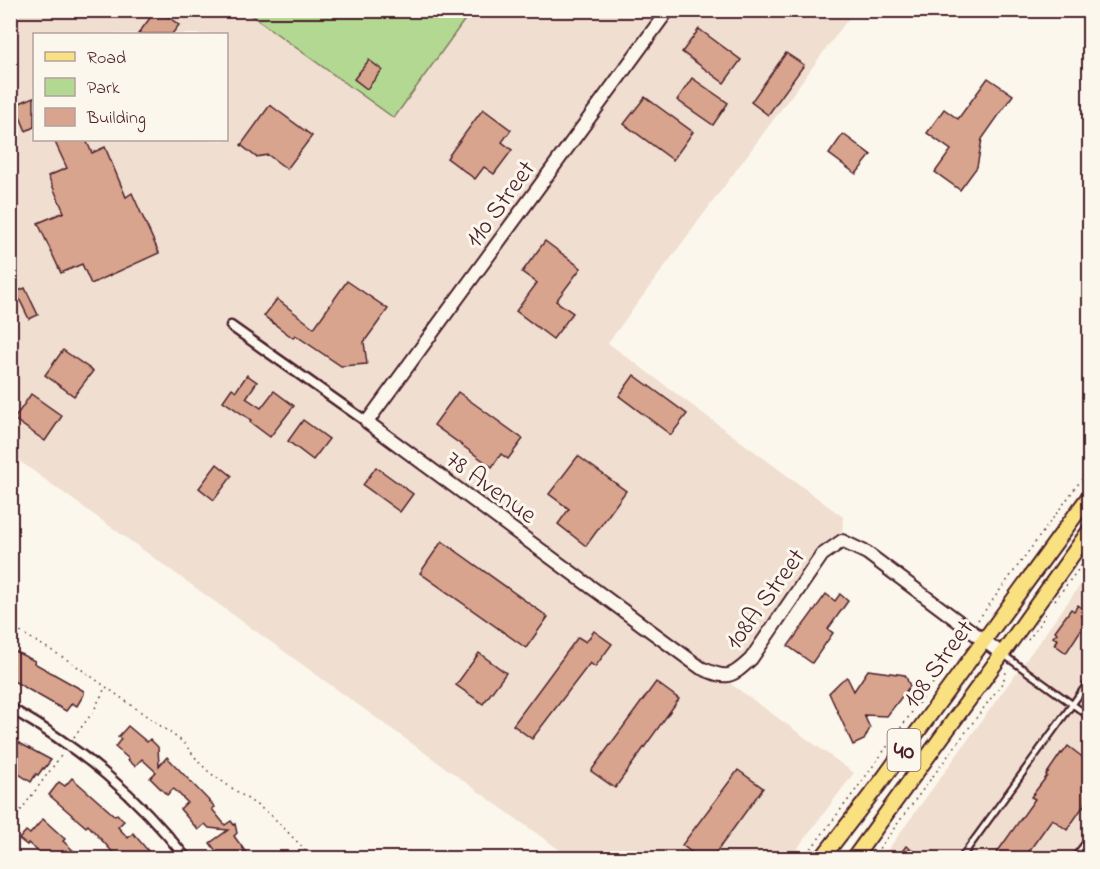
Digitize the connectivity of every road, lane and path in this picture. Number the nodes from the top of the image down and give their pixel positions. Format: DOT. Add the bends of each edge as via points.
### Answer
graph roads {
  1 [pos="668,10"];
  2 [pos="231,326"];
  3 [pos="367,422"];
  4 [pos="1089,468"];
  5 [pos="1089,495"];
  6 [pos="1089,530"];
  7 [pos="1089,554"];
  8 [pos="1052,605"];
  9 [pos="1046,613"];
  10 [pos="10,626"];
  11 [pos="970,630"];
  12 [pos="983,640"];
  13 [pos="1022,642"];
  14 [pos="1006,656"];
  15 [pos="729,674"];
  16 [pos="1089,680"];
  17 [pos="105,687"];
  18 [pos="1072,705"];
  19 [pos="10,708"];
  20 [pos="1089,717"];
  21 [pos="68,744"];
  22 [pos="10,825"];
  23 [pos="1089,837"];
  24 [pos="186,858"];
  25 [pos="313,858"];
  26 [pos="804,858"];
  27 [pos="822,858"];
  28 [pos="854,858"];
  29 [pos="872,858"];
  30 [pos="961,858"];
  31 [pos="1074,858"];
  1 -- 3 [label="street, 110 Street"];
  2 -- 3 [label="street, 78 Avenue"];
  3 -- 15 [label="street, 78 Avenue" via="701,668 720,676"];
  4 -- 11 [label="path"];
  5 -- 12 [label="main road, 108 Street / 40"];
  6 -- 14 [label="main road, 108 Street / 40"];
  7 -- 8 [label="path"];
  9 -- 13 [label="path" via="1028,640"];
  10 -- 17 [label="path"];
  11 -- 12 [label="street"];
  11 -- 15 [label="street, 108A Street" via="867,553 842,541 822,555 751,659 736,673"];
  11 -- 26 [label="path"];
  12 -- 14 [label="street"];
  12 -- 27 [label="main road, 108 Street / 40"];
  14 -- 18 [label="lane"];
  14 -- 28 [label="main road, 108 Street / 40"];
  14 -- 29 [label="path" via="1003,682"];
  16 -- 18 [label="lane"];
  17 -- 21 [label="path" via="93,712"];
  17 -- 25 [label="path" via="183,742 210,773 271,815"];
  18 -- 20 [label="lane"];
  18 -- 30 [label="lane"];
  19 -- 21 [label="street"];
  21 -- 22 [label="path"];
  21 -- 24 [label="street" via="126,792"];
  23 -- 31 [label="lane"];
}
